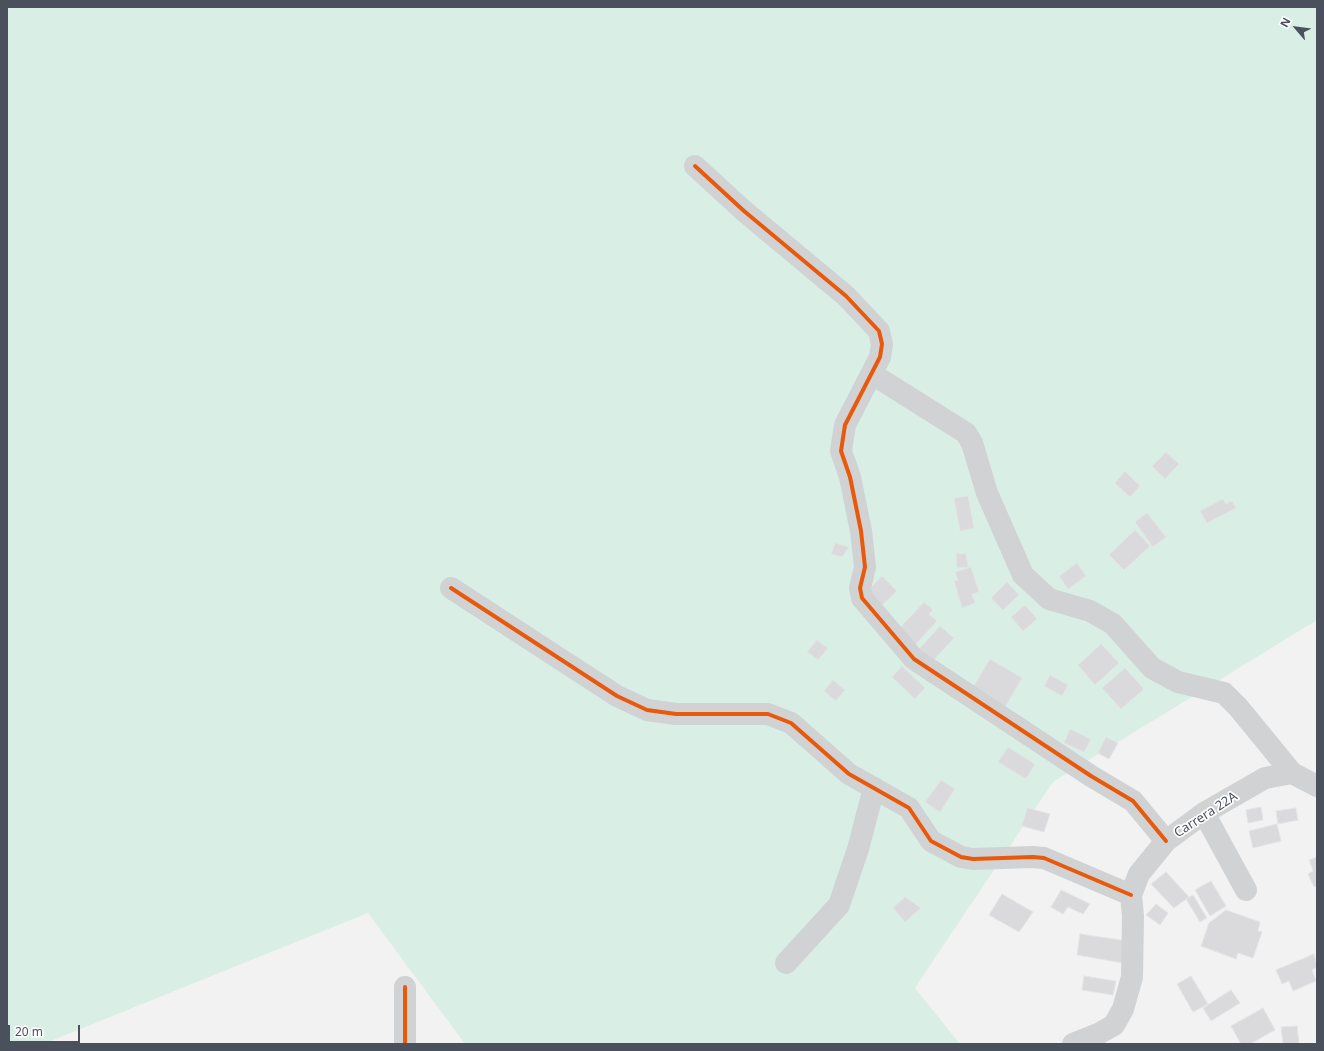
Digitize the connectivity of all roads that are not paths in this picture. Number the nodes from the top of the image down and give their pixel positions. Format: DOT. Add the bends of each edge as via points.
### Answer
graph roads {
  1 [pos="694,166"];
  2 [pos="872,374"];
  3 [pos="451,588"];
  4 [pos="1292,773"];
  5 [pos="1317,786"];
  6 [pos="874,788"];
  7 [pos="1204,813"];
  8 [pos="1166,841"];
  9 [pos="1246,890"];
  10 [pos="1131,895"];
  11 [pos="786,963"];
  12 [pos="405,986"];
  13 [pos="405,1044"];
  14 [pos="1073,1044"];
  1 -- 2 [label="street" via="846,296 879,331 882,344 880,357"];
  2 -- 4 [label="street" via="966,433 972,443 987,493 1023,575 1049,599 1090,611 1113,624 1152,668 1178,682 1224,693"];
  2 -- 8 [label="street" via="845,426 841,451 850,477 861,531 865,567 860,588 862,598 914,659 1133,802"];
  3 -- 6 [label="street" via="617,696 647,710 676,714 768,714 791,723 849,774"];
  4 -- 5 [label="street"];
  4 -- 7 [label="street, Carrera 22A" via="1265,778"];
  6 -- 10 [label="street" via="909,808 931,841 961,857 1044,858"];
  6 -- 11 [label="street" via="858,849 839,905"];
  7 -- 8 [label="street, Carrera 22A"];
  7 -- 9 [label="street"];
  8 -- 10 [label="street, Carrera 22A" via="1139,874"];
  10 -- 14 [label="street, Carrera 22A" via="1132,977 1123,1009 1114,1026"];
  12 -- 13 [label="street"];
}
